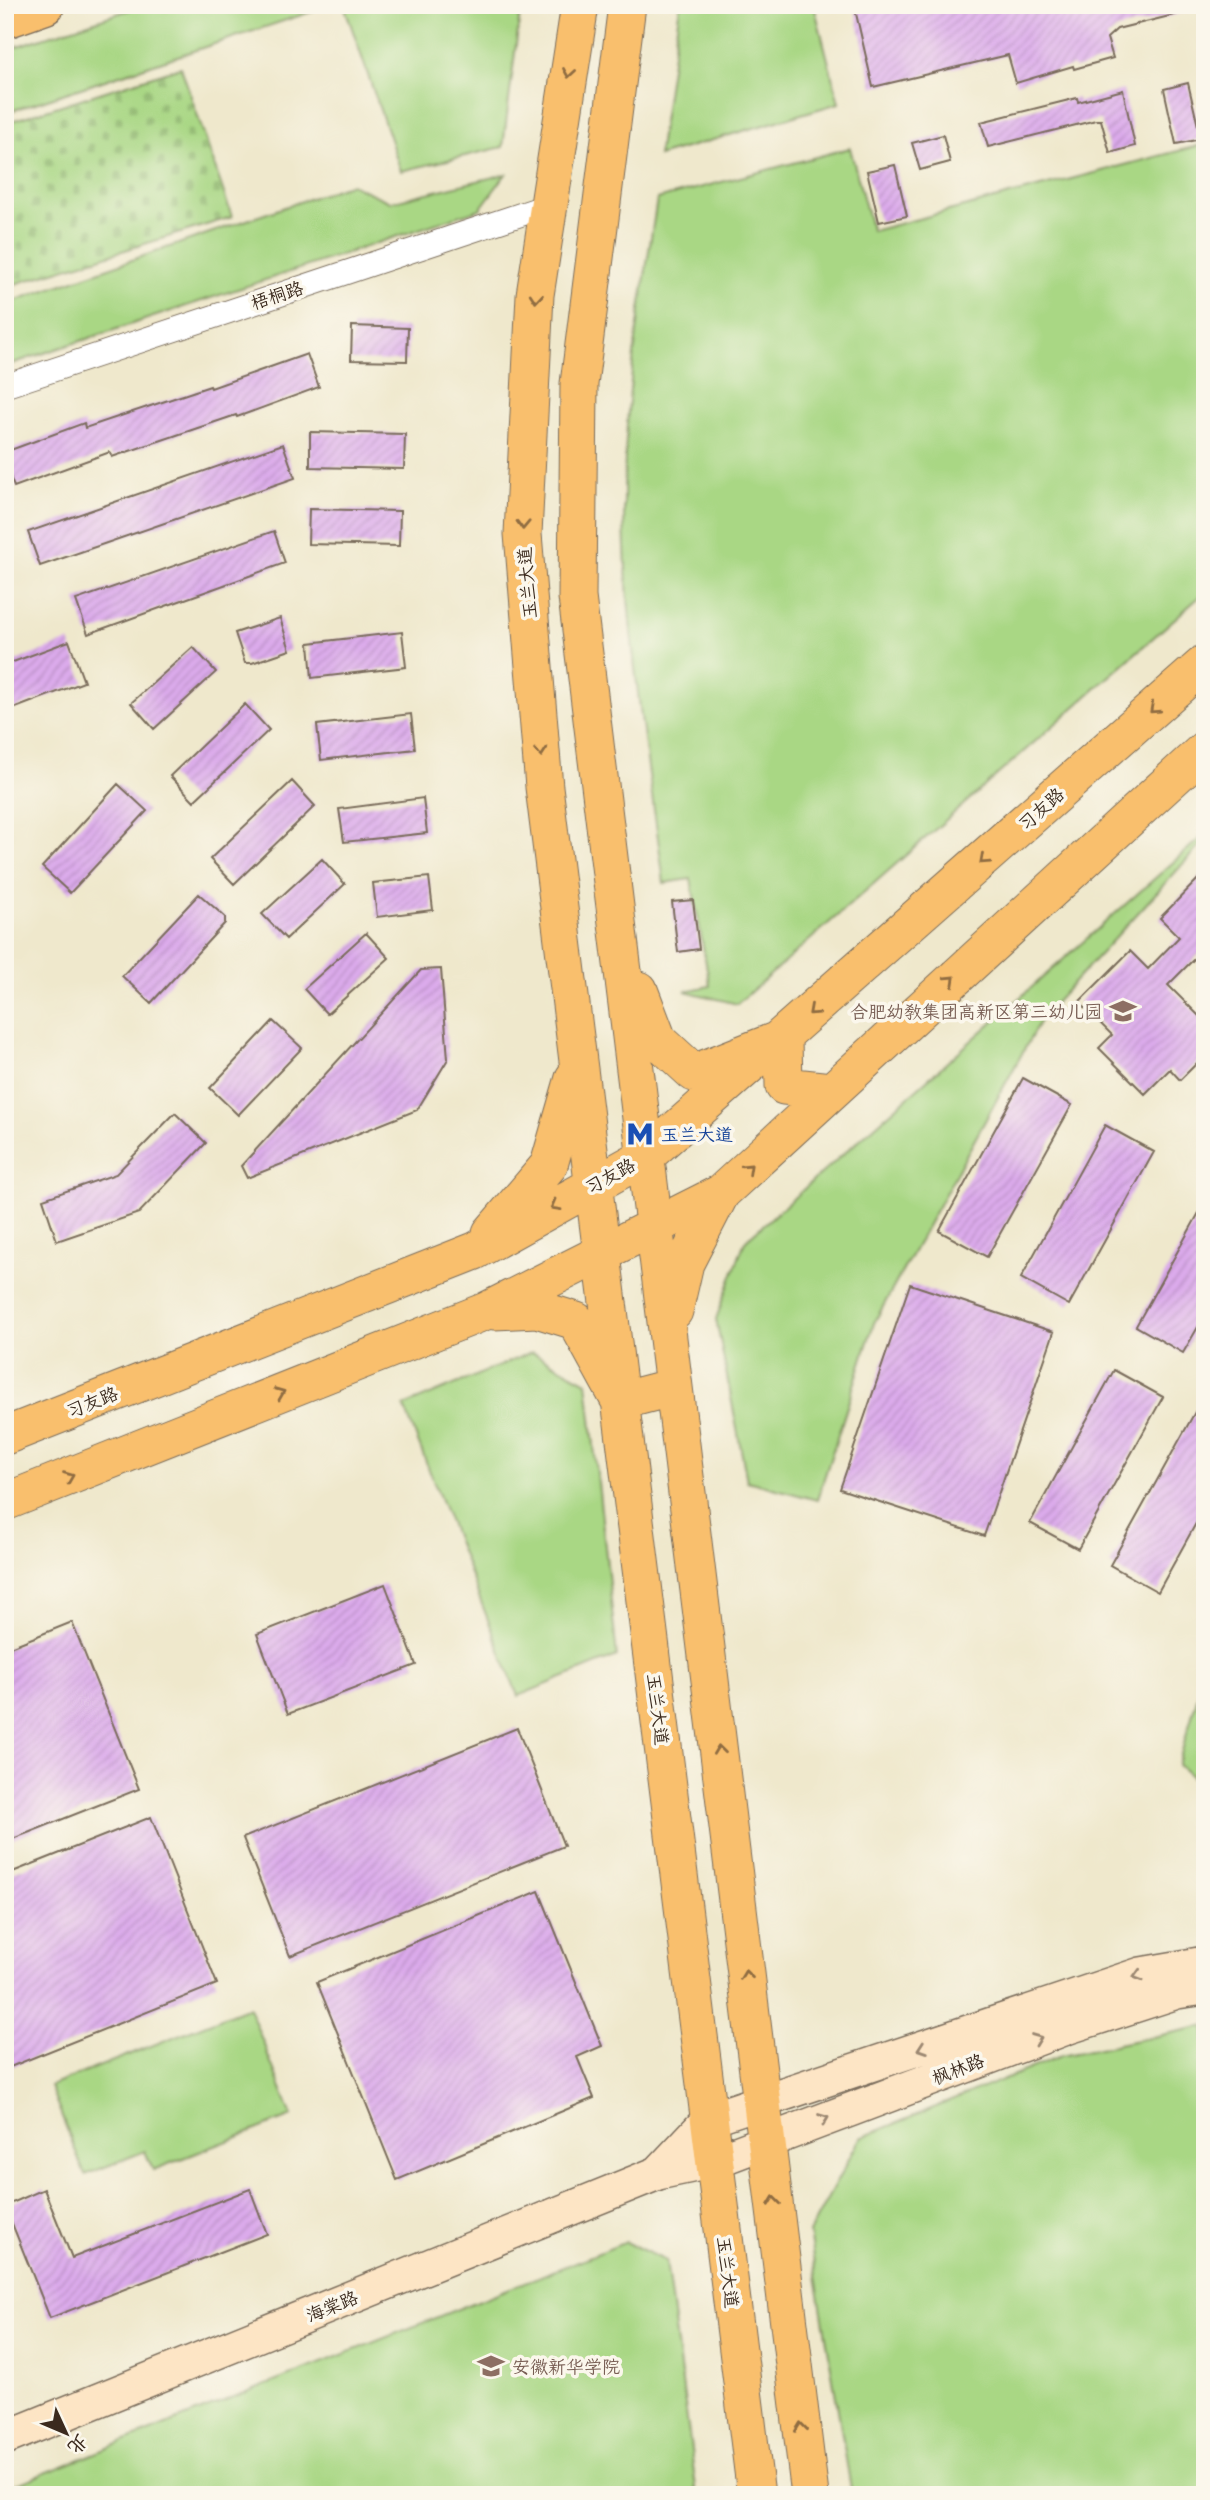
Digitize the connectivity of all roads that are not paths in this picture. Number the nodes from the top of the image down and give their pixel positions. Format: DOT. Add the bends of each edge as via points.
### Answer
graph roads {
  1 [pos="46,5"];
  2 [pos="580,5"];
  3 [pos="627,5"];
  4 [pos="5,19"];
  5 [pos="549,205"];
  6 [pos="5,386"];
  7 [pos="1205,663"];
  8 [pos="1205,749"];
  9 [pos="619,939"];
  10 [pos="625,991"];
  11 [pos="570,997"];
  12 [pos="783,1038"];
  13 [pos="578,1064"];
  14 [pos="831,1091"];
  15 [pos="646,1156"];
  16 [pos="593,1185"];
  17 [pos="721,1193"];
  18 [pos="655,1226"];
  19 [pos="475,1251"];
  20 [pos="602,1253"];
  21 [pos="486,1311"];
  22 [pos="668,1339"];
  23 [pos="674,1388"];
  24 [pos="620,1401"];
  25 [pos="5,1436"];
  26 [pos="5,1502"];
  27 [pos="1205,1963"];
  28 [pos="1205,1988"];
  29 [pos="762,2102"];
  30 [pos="709,2119"];
  31 [pos="766,2141"];
  32 [pos="715,2161"];
  33 [pos="658,2173"];
  34 [pos="5,2438"];
  35 [pos="757,2495"];
  36 [pos="810,2495"];
  1 -- 4 [label="highway"];
  2 -- 5 [label="main road, 玉兰大道, one-way"];
  3 -- 9 [label="main road" via="579,397 577,597"];
  5 -- 6 [label="street, 梧桐路"];
  5 -- 11 [label="main road, 玉兰大道, one-way" via="536,295 523,534 544,787"];
  7 -- 12 [label="main road, 习友路, one-way"];
  14 -- 8 [label="main road, one-way"];
  9 -- 10 [label="main road"];
  9 -- 12 [label="main road" via="658,1040 694,1073"];
  10 -- 11 [label="main road"];
  10 -- 15 [label="main road"];
  11 -- 13 [label="main road, 玉兰大道"];
  12 -- 14 [label="main road" via="784,1086"];
  12 -- 15 [label="main road, 习友路"];
  13 -- 16 [label="main road, 玉兰大道"];
  13 -- 19 [label="main road" via="549,1165"];
  17 -- 14 [label="main road, one-way"];
  15 -- 16 [label="main road, 习友路"];
  15 -- 18 [label="main road"];
  16 -- 19 [label="main road, 习友路, one-way"];
  16 -- 20 [label="main road, 玉兰大道"];
  17 -- 18 [label="main road"];
  17 -- 22 [label="main road" via="685,1263"];
  18 -- 20 [label="main road"];
  18 -- 22 [label="main road"];
  19 -- 25 [label="main road, 习友路"];
  20 -- 21 [label="main road"];
  20 -- 24 [label="main road, 玉兰大道"];
  21 -- 24 [label="main road" via="537,1308 576,1321"];
  26 -- 21 [label="main road, one-way"];
  22 -- 23 [label="main road"];
  23 -- 24 [label="main road"];
  29 -- 23 [label="main road, one-way"];
  24 -- 30 [label="main road, 玉兰大道"];
  27 -- 29 [label="main road, 枫林路, one-way" via="1141,1974"];
  31 -- 28 [label="main road, 枫林路, one-way" via="1069,2027 1177,1992"];
  29 -- 30 [label="main road, 枫林路"];
  29 -- 31 [label="main road"];
  30 -- 32 [label="main road, 玉兰大道"];
  30 -- 33 [label="main road, 海棠路"];
  31 -- 32 [label="main road, 枫林路"];
  36 -- 31 [label="main road, one-way"];
  32 -- 33 [label="main road, 海棠路"];
  32 -- 35 [label="main road, 玉兰大道"];
  33 -- 34 [label="main road, 海棠路"];
}
